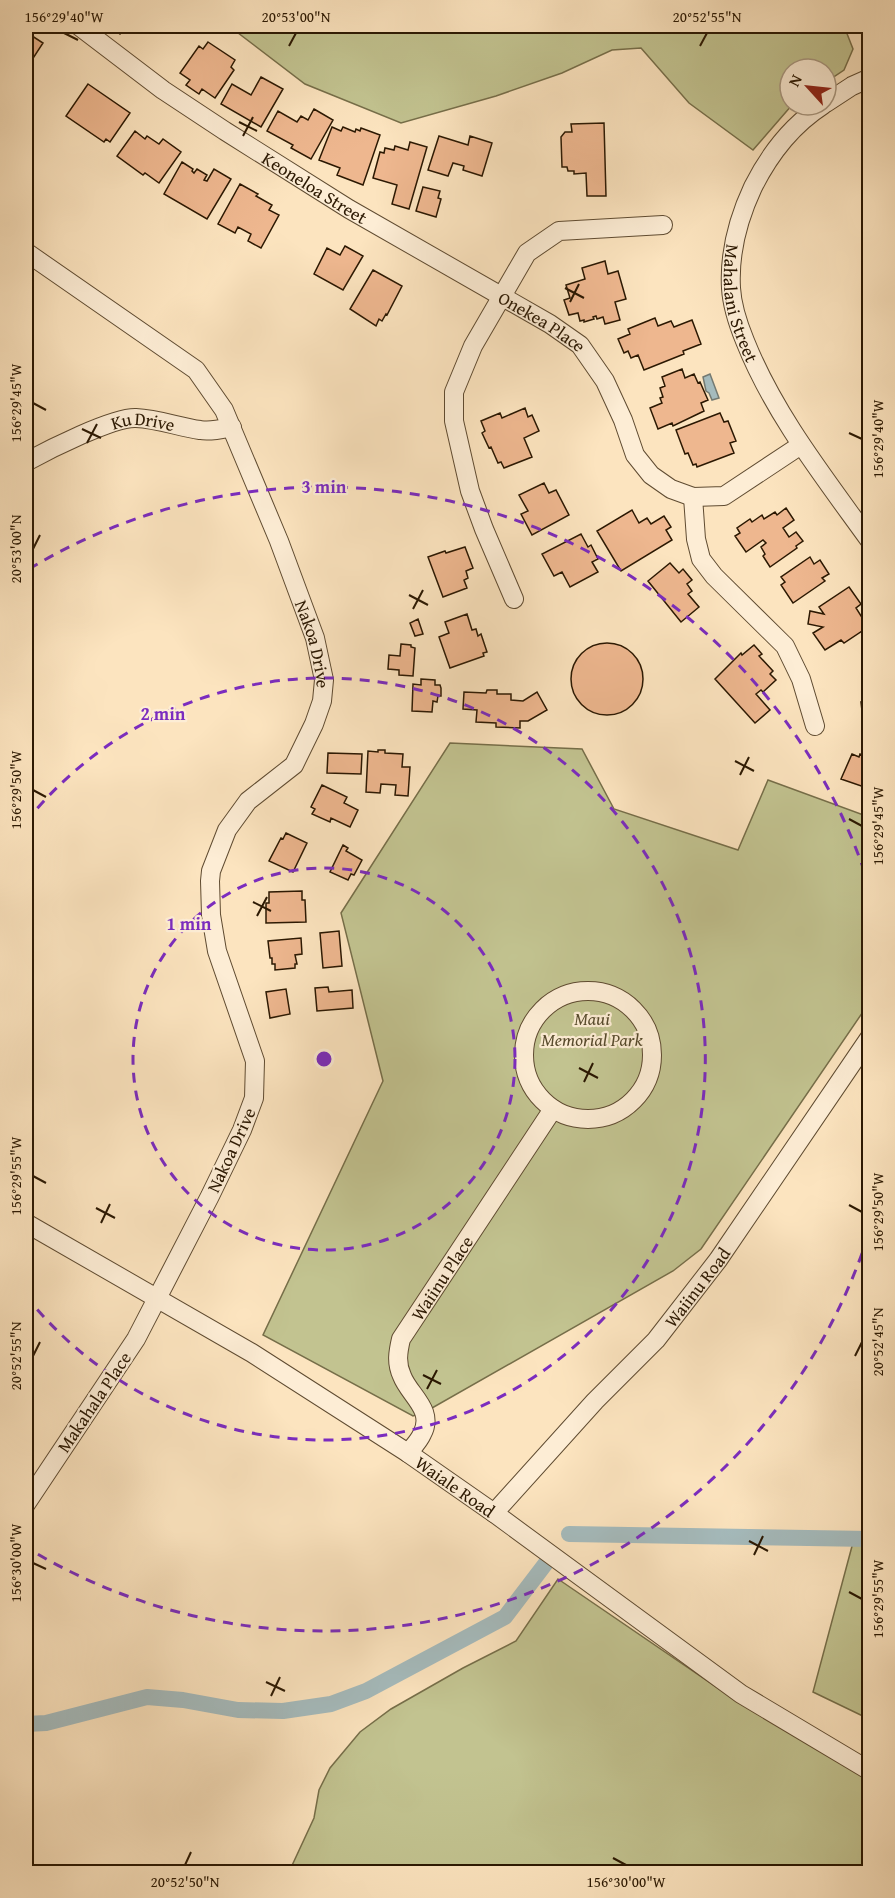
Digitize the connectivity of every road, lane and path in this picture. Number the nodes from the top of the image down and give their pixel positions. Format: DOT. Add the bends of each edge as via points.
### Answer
graph roads {
  1 [pos="79,26"];
  2 [pos="870,78"];
  3 [pos="838,95"];
  4 [pos="806,117"];
  5 [pos="663,225"];
  6 [pos="26,252"];
  7 [pos="501,295"];
  8 [pos="232,428"];
  9 [pos="801,445"];
  10 [pos="26,462"];
  11 [pos="693,497"];
  12 [pos="870,541"];
  13 [pos="514,599"];
  14 [pos="815,726"];
  15 [pos="870,1037"];
  16 [pos="553,1110"];
  17 [pos="26,1223"];
  18 [pos="158,1299"];
  19 [pos="408,1453"];
  20 [pos="26,1504"];
  21 [pos="494,1513"];
  22 [pos="870,1771"];
  1 -- 7 [label="street, Keoneloa Street" via="225,131 350,209"];
  2 -- 3 [label="street, Mahalani Street"];
  4 -- 9 [label="street, Mahalani Street" via="764,166 740,214 732,253 731,289 737,321 758,372"];
  5 -- 7 [label="street, Onekea Place" via="559,231 527,253"];
  6 -- 8 [label="street, Nakoa Drive" via="196,370"];
  7 -- 11 [label="street, Onekea Place" via="579,345 605,381 636,455 651,475 671,489"];
  7 -- 13 [label="street" via="454,392 454,421 470,491"];
  8 -- 10 [label="street, Ku Drive" via="201,430 134,417 101,427"];
  8 -- 18 [label="street, Nakoa Drive" via="315,638 324,680 314,724 294,765 248,801 228,830 211,871 211,915 217,951 255,1061 254,1098"];
  9 -- 11 [label="street, Onekea Place" via="724,496"];
  9 -- 12 [label="street"];
  11 -- 14 [label="street" via="701,559 785,646 801,679"];
  15 -- 21 [label="street, Waiinu Road" via="718,1260 663,1331"];
  16 -- 16 [label="street" via="576,1119 602,1118 625,1109 643,1090 652,1067 652,1041 642,1018 624,1000 601,991 575,991 552,1001 534,1019 525,1043 525,1068 535,1092"];
  16 -- 19 [label="street, Waiinu Place" via="400,1339 400,1373 423,1407 426,1423 423,1434"];
  17 -- 18 [label="street, Waiale Road"];
  18 -- 19 [label="street, Waiale Road" via="252,1353"];
  18 -- 20 [label="street, Makahala Place" via="136,1340"];
  19 -- 21 [label="street, Waiale Road"];
  21 -- 22 [label="street, Waiale Road" via="741,1695"];
}
